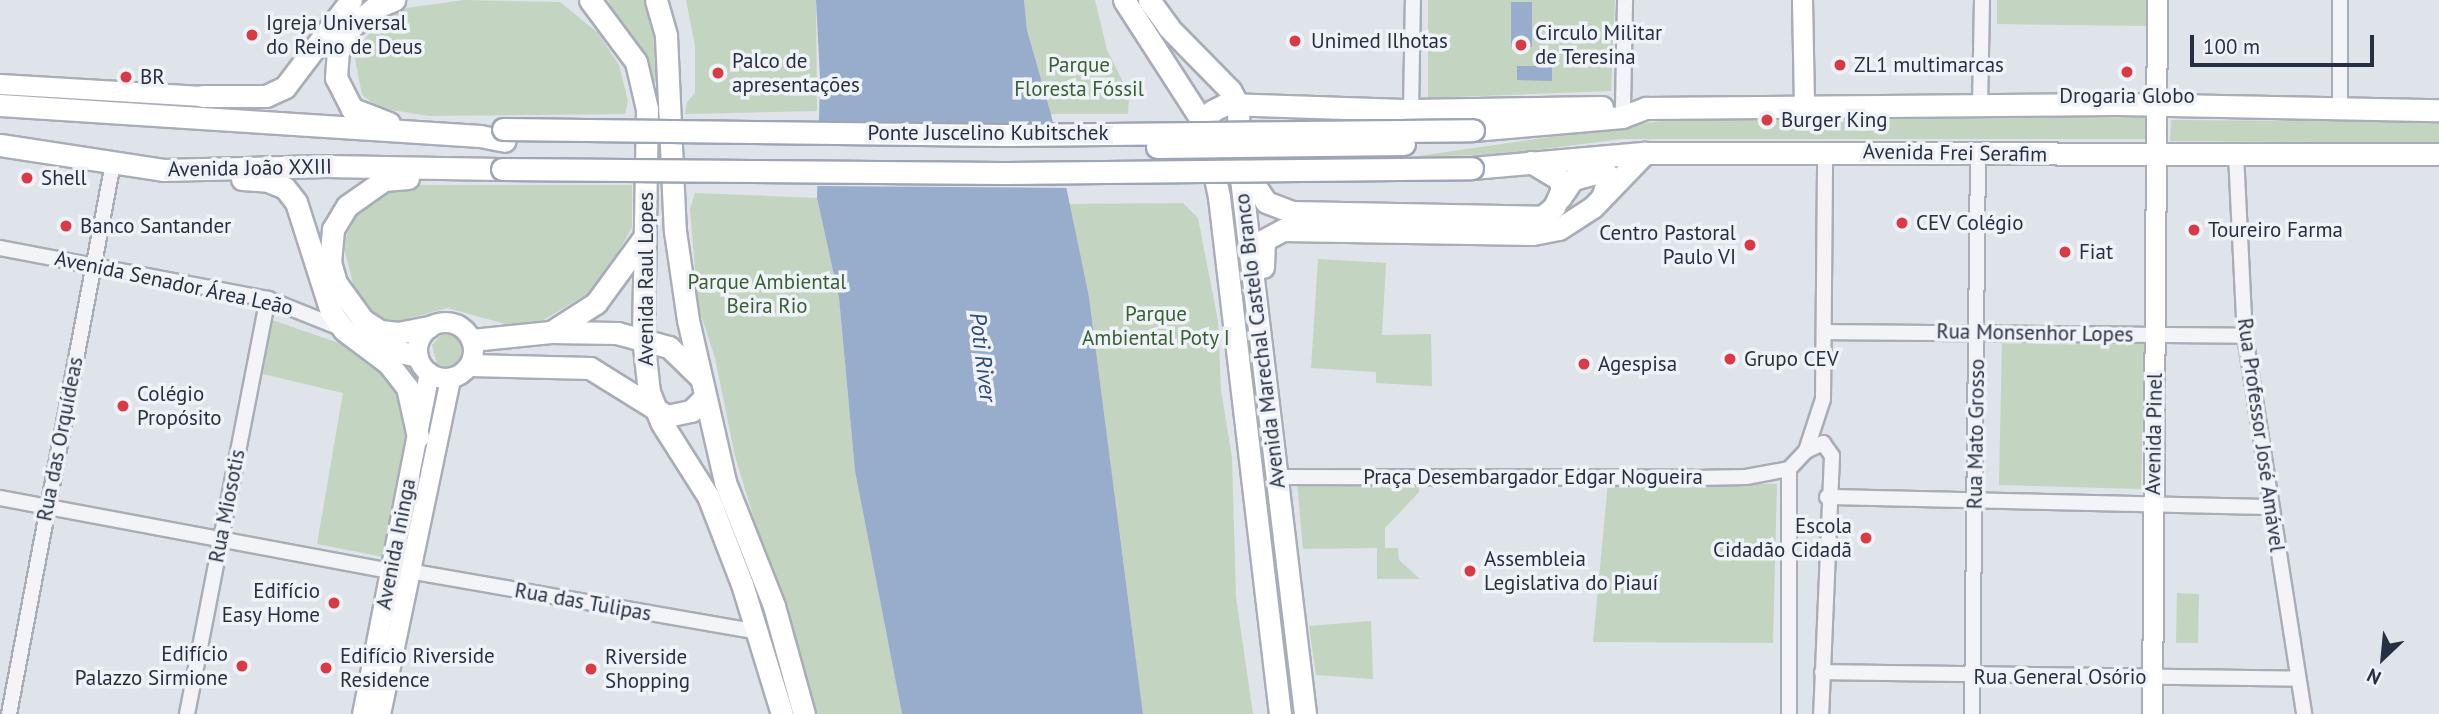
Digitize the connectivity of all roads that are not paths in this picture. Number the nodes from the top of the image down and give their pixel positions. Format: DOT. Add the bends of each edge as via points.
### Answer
graph roads {
  1 [pos="351,0"];
  2 [pos="394,0"];
  3 [pos="574,0"];
  4 [pos="590,0"];
  5 [pos="656,0"];
  6 [pos="1124,0"];
  7 [pos="1149,0"];
  8 [pos="1413,0"];
  9 [pos="1625,0"];
  10 [pos="1802,0"];
  11 [pos="1982,0"];
  12 [pos="2157,0"];
  13 [pos="2340,0"];
  14 [pos="626,47"];
  15 [pos="0,84"];
  16 [pos="202,96"];
  17 [pos="2155,104"];
  18 [pos="0,105"];
  19 [pos="1238,105"];
  20 [pos="1980,105"];
  21 [pos="1623,107"];
  22 [pos="1646,108"];
  23 [pos="2340,108"];
  24 [pos="1804,109"];
  25 [pos="1412,110"];
  26 [pos="2439,110"];
  27 [pos="1204,124"];
  28 [pos="301,127"];
  29 [pos="435,133"];
  30 [pos="504,135"];
  31 [pos="1473,135"];
  32 [pos="0,145"];
  33 [pos="1825,151"];
  34 [pos="1645,153"];
  35 [pos="1978,153"];
  36 [pos="2235,154"];
  37 [pos="2439,154"];
  38 [pos="2154,155"];
  39 [pos="1239,162"];
  40 [pos="1531,162"];
  41 [pos="113,163"];
  42 [pos="1472,168"];
  43 [pos="502,169"];
  44 [pos="163,170"];
  45 [pos="1573,179"];
  46 [pos="1560,198"];
  47 [pos="1597,203"];
  48 [pos="1317,222"];
  49 [pos="646,234"];
  50 [pos="0,248"];
  51 [pos="93,265"];
  52 [pos="268,299"];
  53 [pos="428,327"];
  54 [pos="1260,329"];
  55 [pos="344,330"];
  56 [pos="551,332"];
  57 [pos="1824,332"];
  58 [pos="1978,333"];
  59 [pos="2156,335"];
  60 [pos="2245,336"];
  61 [pos="643,338"];
  62 [pos="472,340"];
  63 [pos="366,343"];
  64 [pos="423,365"];
  65 [pos="470,365"];
  66 [pos="450,378"];
  67 [pos="703,388"];
  68 [pos="657,413"];
  69 [pos="418,437"];
  70 [pos="1806,451"];
  71 [pos="1789,469"];
  72 [pos="1275,477"];
  73 [pos="1827,497"];
  74 [pos="0,498"];
  75 [pos="1975,503"];
  76 [pos="47,507"];
  77 [pos="2153,507"];
  78 [pos="2270,507"];
  79 [pos="221,536"];
  80 [pos="1287,563"];
  81 [pos="1265,567"];
  82 [pos="400,571"];
  83 [pos="1290,588"];
  84 [pos="1267,591"];
  85 [pos="757,632"];
  86 [pos="1822,672"];
  87 [pos="1973,676"];
  88 [pos="2153,677"];
  89 [pos="2298,679"];
  90 [pos="9,714"];
  91 [pos="187,714"];
  92 [pos="362,714"];
  93 [pos="380,714"];
  94 [pos="782,714"];
  95 [pos="804,714"];
  96 [pos="1280,714"];
  97 [pos="1305,714"];
  98 [pos="1788,714"];
  99 [pos="1821,714"];
  100 [pos="1972,714"];
  101 [pos="2152,714"];
  102 [pos="2304,714"];
  1 -- 16 [label="main road" via="285,87 266,96"];
  2 -- 29 [label="main road" via="373,8 352,26 338,52 335,78 352,109 368,119"];
  3 -- 14 [label="main road"];
  4 -- 14 [label="main road, Avenida Raul Lopes"];
  5 -- 67 [label="main road, Avenida Raul Lopes" via="668,67 679,273"];
  6 -- 27 [label="main road, Avenida Marechal Castelo Branco"];
  7 -- 19 [label="main road" via="1169,28 1230,90"];
  8 -- 25 [label="street"];
  9 -- 21 [label="street"];
  10 -- 24 [label="street"];
  11 -- 20 [label="street"];
  12 -- 17 [label="street, Avenida Pinel"];
  13 -- 23 [label="street"];
  14 -- 49 [label="main road, Avenida Raul Lopes" via="636,62 647,109"];
  15 -- 16 [label="street"];
  16 -- 28 [label="main road" via="262,110"];
  17 -- 20 [label="main road, Avenida Frei Serafim"];
  17 -- 23 [label="main road, Avenida Frei Serafim"];
  17 -- 38 [label="street, Avenida Pinel"];
  18 -- 28 [label="main road, Avenida João XXIII"];
  19 -- 25 [label="main road"];
  19 -- 27 [label="main road" via="1216,108"];
  19 -- 39 [label="main road, Avenida Marechal Castelo Branco"];
  20 -- 24 [label="main road, Avenida Frei Serafim"];
  21 -- 22 [label="main road"];
  21 -- 25 [label="main road"];
  22 -- 24 [label="main road, Avenida Frei Serafim"];
  22 -- 31 [label="main road, Avenida Frei Serafim" via="1622,117"];
  23 -- 26 [label="main road, Avenida Frei Serafim"];
  27 -- 81 [label="main road, Avenida Marechal Castelo Branco" via="1219,197"];
  28 -- 29 [label="main road, Avenida João XXIII"];
  29 -- 30 [label="main road, Avenida João XXIII"];
  30 -- 31 [label="main road, Ponte Juscelino Kubitschek, bridge"];
  32 -- 41 [label="main road, Avenida João XXIII"];
  33 -- 34 [label="main road, Avenida Frei Serafim"];
  33 -- 35 [label="main road, Avenida Frei Serafim"];
  33 -- 57 [label="street"];
  34 -- 40 [label="main road, Avenida Frei Serafim"];
  34 -- 47 [label="main road"];
  35 -- 38 [label="main road, Avenida Frei Serafim"];
  35 -- 58 [label="street, Rua Mato Grosso"];
  36 -- 37 [label="main road, Avenida Frei Serafim"];
  36 -- 38 [label="main road, Avenida Frei Serafim"];
  36 -- 60 [label="street, Rua Professor José Amável"];
  38 -- 59 [label="street, Avenida Pinel"];
  39 -- 48 [label="main road" via="1266,202"];
  39 -- 54 [label="main road, Avenida Marechal Castelo Branco"];
  40 -- 42 [label="main road, Avenida Frei Serafim"];
  40 -- 45 [label="main road" via="1558,168"];
  40 -- 46 [label="main road" via="1559,179"];
  41 -- 44 [label="main road, Avenida João XXIII"];
  41 -- 51 [label="street, Rua das Orquídeas"];
  42 -- 43 [label="main road, Ponte Juscelino Kubitschek, bridge" via="1007,173"];
  43 -- 44 [label="main road, Avenida João XXIII" via="320,166"];
  43 -- 53 [label="main road" via="384,180 362,192 333,229 330,262 351,307 380,331"];
  44 -- 55 [label="main road" via="268,181 285,188 305,222 323,294"];
  45 -- 46 [label="main road"];
  45 -- 47 [label="main road"];
  45 -- 47 [label="main road" via="1607,173"];
  46 -- 48 [label="main road" via="1542,217"];
  47 -- 48 [label="main road" via="1559,229 1533,234"];
  48 -- 54 [label="main road" via="1264,240"];
  49 -- 56 [label="main road" via="596,303"];
  49 -- 61 [label="main road, Avenida Raul Lopes"];
  50 -- 51 [label="street, Avenida Senador Área Leão"];
  51 -- 52 [label="street, Avenida Senador Área Leão"];
  51 -- 76 [label="street, Rua das Orquídeas"];
  52 -- 55 [label="street, Avenida Senador Área Leão" via="318,315"];
  52 -- 79 [label="street, Rua Miosotis"];
  53 -- 62 [label="street" via="453,323"];
  53 -- 64 [label="street" via="418,340"];
  54 -- 72 [label="main road, Avenida Marechal Castelo Branco"];
  55 -- 63 [label="main road"];
  56 -- 61 [label="main road" via="593,331"];
  56 -- 62 [label="main road"];
  57 -- 58 [label="street, Rua Monsenhor Lopes"];
  57 -- 70 [label="street" via="1821,410"];
  58 -- 59 [label="street, Rua Monsenhor Lopes"];
  58 -- 75 [label="street, Rua Mato Grosso"];
  59 -- 60 [label="street, Rua Monsenhor Lopes"];
  59 -- 77 [label="street, Avenida Pinel"];
  60 -- 78 [label="street, Rua Professor José Amável"];
  61 -- 67 [label="main road" via="669,347"];
  61 -- 68 [label="main road, Avenida Raul Lopes" via="645,372"];
  62 -- 65 [label="street"];
  63 -- 64 [label="main road"];
  63 -- 69 [label="main road" via="407,387"];
  64 -- 66 [label="street"];
  64 -- 69 [label="street, Avenida Ininga"];
  65 -- 66 [label="street"];
  65 -- 68 [label="main road" via="590,368 628,387"];
  66 -- 82 [label="street, Avenida Ininga"];
  67 -- 68 [label="main road" via="686,414"];
  67 -- 95 [label="main road, Avenida Raul Lopes" via="725,482 774,606"];
  68 -- 85 [label="main road, Avenida Raul Lopes" via="708,496"];
  69 -- 82 [label="street, Avenida Ininga"];
  70 -- 71 [label="street"];
  70 -- 73 [label="street" via="1816,443 1828,447 1832,456"];
  71 -- 72 [label="street, Praça Desembargador Edgar Nogueira" via="1720,478"];
  71 -- 98 [label="street"];
  72 -- 80 [label="main road, Avenida Marechal Castelo Branco"];
  73 -- 75 [label="street"];
  73 -- 86 [label="street"];
  74 -- 76 [label="street, Rua das Tulipas"];
  75 -- 77 [label="street"];
  75 -- 87 [label="street, Rua Mato Grosso"];
  76 -- 79 [label="street, Rua das Tulipas"];
  76 -- 90 [label="street, Rua das Orquídeas"];
  77 -- 78 [label="street"];
  77 -- 88 [label="street, Avenida Pinel"];
  78 -- 89 [label="street, Rua Professor José Amável"];
  79 -- 82 [label="street, Rua das Tulipas"];
  79 -- 91 [label="street, Rua Miosotis"];
  80 -- 81 [label="main road"];
  80 -- 83 [label="main road, Avenida Marechal Castelo Branco"];
  81 -- 84 [label="main road, Avenida Marechal Castelo Branco"];
  82 -- 85 [label="street, Rua das Tulipas"];
  82 -- 92 [label="street, Avenida Ininga"];
  82 -- 93 [label="street, Avenida Ininga"];
  83 -- 84 [label="main road"];
  83 -- 97 [label="main road, Avenida Marechal Castelo Branco"];
  84 -- 96 [label="main road, Avenida Marechal Castelo Branco"];
  85 -- 94 [label="main road, Avenida Raul Lopes"];
  86 -- 87 [label="street, Rua General Osório"];
  86 -- 99 [label="street"];
  87 -- 88 [label="street, Rua General Osório"];
  87 -- 100 [label="street, Rua Mato Grosso"];
  88 -- 89 [label="street, Rua General Osório"];
  88 -- 101 [label="street, Avenida Pinel"];
  89 -- 102 [label="street, Rua Professor José Amável"];
}
